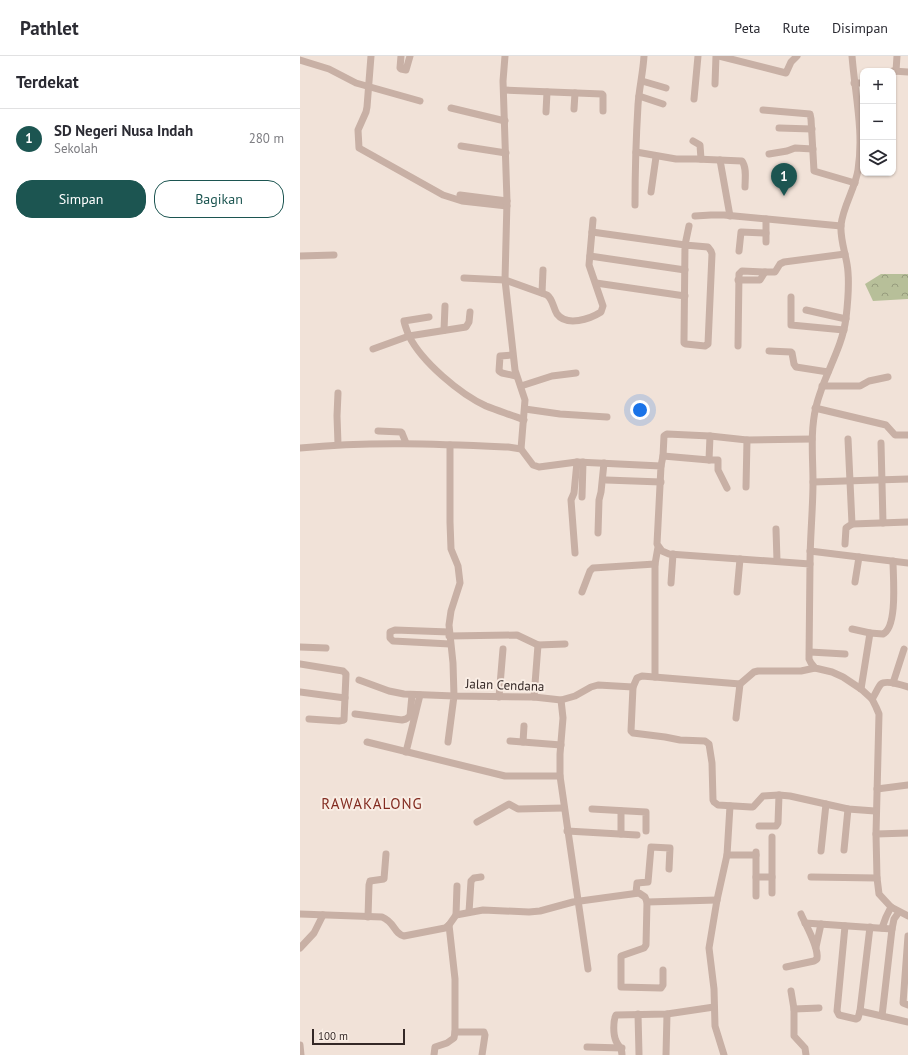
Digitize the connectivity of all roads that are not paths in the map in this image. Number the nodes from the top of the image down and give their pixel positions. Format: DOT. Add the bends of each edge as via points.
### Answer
graph roads {
  1 [pos="401,56"];
  2 [pos="410,56"];
  3 [pos="505,56"];
  4 [pos="644,56"];
  5 [pos="698,56"];
  6 [pos="716,56"];
  7 [pos="720,56"];
  8 [pos="797,56"];
  9 [pos="852,56"];
  10 [pos="897,56"];
  11 [pos="369,57"];
  12 [pos="300,60"];
  13 [pos="895,68"];
  14 [pos="896,71"];
  15 [pos="908,72"];
  16 [pos="642,81"];
  17 [pos="854,83"];
  18 [pos="860,83"];
  19 [pos="715,84"];
  20 [pos="368,87"];
  21 [pos="666,88"];
  22 [pos="504,90"];
  23 [pos="547,92"];
  24 [pos="575,93"];
  25 [pos="639,96"];
  26 [pos="694,99"];
  27 [pos="420,101"];
  28 [pos="664,104"];
  29 [pos="451,108"];
  30 [pos="574,109"];
  31 [pos="763,110"];
  32 [pos="603,111"];
  33 [pos="546,112"];
  34 [pos="505,121"];
  35 [pos="779,128"];
  36 [pos="812,129"];
  37 [pos="693,141"];
  38 [pos="461,146"];
  39 [pos="813,149"];
  40 [pos="636,152"];
  41 [pos="506,153"];
  42 [pos="769,154"];
  43 [pos="656,157"];
  44 [pos="701,159"];
  45 [pos="720,160"];
  46 [pos="855,183"];
  47 [pos="745,187"];
  48 [pos="651,192"];
  49 [pos="507,203"];
  50 [pos="635,205"];
  51 [pos="695,216"];
  52 [pos="730,216"];
  53 [pos="766,219"];
  54 [pos="593,220"];
  55 [pos="689,226"];
  56 [pos="841,226"];
  57 [pos="592,232"];
  58 [pos="766,233"];
  59 [pos="766,242"];
  60 [pos="685,245"];
  61 [pos="739,251"];
  62 [pos="845,254"];
  63 [pos="334,255"];
  64 [pos="300,256"];
  65 [pos="590,256"];
  66 [pos="543,270"];
  67 [pos="685,270"];
  68 [pos="464,278"];
  69 [pos="505,280"];
  70 [pos="596,283"];
  71 [pos="542,293"];
  72 [pos="685,296"];
  73 [pos="791,297"];
  74 [pos="445,306"];
  75 [pos="806,310"];
  76 [pos="470,312"];
  77 [pos="429,317"];
  78 [pos="846,318"];
  79 [pos="444,330"];
  80 [pos="844,330"];
  81 [pos="409,336"];
  82 [pos="738,346"];
  83 [pos="373,349"];
  84 [pos="769,351"];
  85 [pos="512,355"];
  86 [pos="828,372"];
  87 [pos="576,373"];
  88 [pos="516,376"];
  89 [pos="888,377"];
  90 [pos="521,386"];
  91 [pos="822,386"];
  92 [pos="338,393"];
  93 [pos="815,408"];
  94 [pos="525,409"];
  95 [pos="607,417"];
  96 [pos="524,420"];
  97 [pos="378,432"];
  98 [pos="908,435"];
  99 [pos="710,436"];
  100 [pos="812,439"];
  101 [pos="848,439"];
  102 [pos="747,440"];
  103 [pos="406,443"];
  104 [pos="881,443"];
  105 [pos="338,444"];
  106 [pos="450,445"];
  107 [pos="300,448"];
  108 [pos="521,449"];
  109 [pos="663,456"];
  110 [pos="709,460"];
  111 [pos="580,462"];
  112 [pos="604,463"];
  113 [pos="661,466"];
  114 [pos="908,479"];
  115 [pos="606,480"];
  116 [pos="882,480"];
  117 [pos="660,482"];
  118 [pos="813,482"];
  119 [pos="850,482"];
  120 [pos="746,487"];
  121 [pos="727,488"];
  122 [pos="582,498"];
  123 [pos="908,522"];
  124 [pos="883,523"];
  125 [pos="852,524"];
  126 [pos="776,529"];
  127 [pos="598,533"];
  128 [pos="845,544"];
  129 [pos="658,547"];
  130 [pos="810,551"];
  131 [pos="575,553"];
  132 [pos="673,554"];
  133 [pos="859,557"];
  134 [pos="740,559"];
  135 [pos="777,561"];
  136 [pos="893,561"];
  137 [pos="908,563"];
  138 [pos="655,564"];
  139 [pos="810,564"];
  140 [pos="856,582"];
  141 [pos="671,583"];
  142 [pos="582,592"];
  143 [pos="737,592"];
  144 [pos="852,629"];
  145 [pos="870,633"];
  146 [pos="449,634"];
  147 [pos="450,644"];
  148 [pos="565,644"];
  149 [pos="538,645"];
  150 [pos="300,647"];
  151 [pos="326,648"];
  152 [pos="502,649"];
  153 [pos="904,649"];
  154 [pos="810,652"];
  155 [pos="845,654"];
  156 [pos="300,664"];
  157 [pos="815,668"];
  158 [pos="655,677"];
  159 [pos="359,680"];
  160 [pos="894,683"];
  161 [pos="740,684"];
  162 [pos="633,687"];
  163 [pos="908,687"];
  164 [pos="861,689"];
  165 [pos="300,692"];
  166 [pos="412,695"];
  167 [pos="420,695"];
  168 [pos="454,696"];
  169 [pos="499,697"];
  170 [pos="534,697"];
  171 [pos="345,698"];
  172 [pos="872,699"];
  173 [pos="561,700"];
  174 [pos="355,714"];
  175 [pos="736,718"];
  176 [pos="309,719"];
  177 [pos="524,726"];
  178 [pos="510,741"];
  179 [pos="367,742"];
  180 [pos="448,742"];
  181 [pos="523,742"];
  182 [pos="561,745"];
  183 [pos="406,752"];
  184 [pos="560,776"];
  185 [pos="908,785"];
  186 [pos="877,788"];
  187 [pos="779,795"];
  188 [pos="826,804"];
  189 [pos="730,806"];
  190 [pos="564,808"];
  191 [pos="848,809"];
  192 [pos="592,810"];
  193 [pos="621,811"];
  194 [pos="876,811"];
  195 [pos="477,822"];
  196 [pos="759,826"];
  197 [pos="567,831"];
  198 [pos="646,831"];
  199 [pos="908,833"];
  200 [pos="621,834"];
  201 [pos="876,834"];
  202 [pos="637,835"];
  203 [pos="772,837"];
  204 [pos="821,850"];
  205 [pos="844,850"];
  206 [pos="386,854"];
  207 [pos="727,855"];
  208 [pos="669,869"];
  209 [pos="481,877"];
  210 [pos="756,877"];
  211 [pos="772,877"];
  212 [pos="811,877"];
  213 [pos="877,878"];
  214 [pos="457,886"];
  215 [pos="636,893"];
  216 [pos="772,893"];
  217 [pos="756,896"];
  218 [pos="717,900"];
  219 [pos="578,901"];
  220 [pos="647,902"];
  221 [pos="891,907"];
  222 [pos="469,912"];
  223 [pos="899,912"];
  224 [pos="300,914"];
  225 [pos="456,914"];
  226 [pos="801,914"];
  227 [pos="323,915"];
  228 [pos="908,916"];
  229 [pos="368,917"];
  230 [pos="805,923"];
  231 [pos="821,924"];
  232 [pos="449,925"];
  233 [pos="845,926"];
  234 [pos="870,927"];
  235 [pos="882,928"];
  236 [pos="892,929"];
  237 [pos="908,936"];
  238 [pos="816,947"];
  239 [pos="300,948"];
  240 [pos="786,967"];
  241 [pos="588,969"];
  242 [pos="663,970"];
  243 [pos="906,983"];
  244 [pos="791,991"];
  245 [pos="908,1005"];
  246 [pos="714,1007"];
  247 [pos="819,1008"];
  248 [pos="794,1009"];
  249 [pos="860,1011"];
  250 [pos="638,1014"];
  251 [pos="667,1014"];
  252 [pos="882,1016"];
  253 [pos="908,1022"];
  254 [pos="455,1032"];
  255 [pos="300,1045"];
  256 [pos="587,1047"];
  257 [pos="622,1052"];
  258 [pos="639,1054"];
  259 [pos="301,1055"];
  260 [pos="434,1055"];
  261 [pos="482,1055"];
  262 [pos="666,1055"];
  263 [pos="724,1055"];
  264 [pos="806,1055"];
  1 -- 2 [label="street" via="400,68 406,70"];
  3 -- 22 [label="street"];
  4 -- 16 [label="street"];
  5 -- 26 [label="street"];
  6 -- 19 [label="street"];
  7 -- 8 [label="street" via="786,73"];
  9 -- 17 [label="street"];
  10 -- 13 [label="street"];
  11 -- 20 [label="street"];
  12 -- 20 [label="street" via="329,69"];
  14 -- 15 [label="street"];
  16 -- 21 [label="street"];
  16 -- 25 [label="street"];
  17 -- 18 [label="street"];
  17 -- 46 [label="street" via="860,144"];
  20 -- 27 [label="street"];
  20 -- 49 [label="street" via="366,112 358,130 359,148 443,195 462,201"];
  22 -- 23 [label="street"];
  22 -- 34 [label="street"];
  23 -- 24 [label="street"];
  23 -- 33 [label="street"];
  24 -- 30 [label="street"];
  24 -- 32 [label="street" via="602,94"];
  25 -- 28 [label="street"];
  25 -- 40 [label="street"];
  29 -- 34 [label="street"];
  31 -- 36 [label="street" via="810,114"];
  34 -- 41 [label="street"];
  35 -- 36 [label="street"];
  36 -- 39 [label="street"];
  37 -- 44 [label="street" via="701,146"];
  38 -- 41 [label="street"];
  39 -- 42 [label="street" via="795,148"];
  39 -- 46 [label="street" via="814,171"];
  40 -- 43 [label="street"];
  40 -- 50 [label="street"];
  41 -- 49 [label="street"];
  43 -- 44 [label="street"];
  43 -- 48 [label="street"];
  44 -- 45 [label="street"];
  45 -- 47 [label="street" via="743,162"];
  45 -- 52 [label="street"];
  46 -- 56 [label="street"];
  49 -- 69 [label="street"];
  51 -- 52 [label="street"];
  52 -- 53 [label="street"];
  53 -- 56 [label="street"];
  53 -- 58 [label="street"];
  54 -- 57 [label="street"];
  55 -- 60 [label="street"];
  56 -- 62 [label="street"];
  57 -- 60 [label="street"];
  57 -- 65 [label="street"];
  58 -- 59 [label="street"];
  58 -- 61 [label="street" via="741,232"];
  60 -- 67 [label="street"];
  60 -- 72 [label="street" via="708,247 711,251 707,345 684,343"];
  62 -- 78 [label="street" via="848,280"];
  62 -- 82 [label="street" via="784,262 775,272 742,271 738,280"];
  63 -- 64 [label="street"];
  65 -- 67 [label="street"];
  65 -- 70 [label="street" via="589,265"];
  66 -- 71 [label="street"];
  67 -- 72 [label="street"];
  68 -- 69 [label="street"];
  69 -- 71 [label="street"];
  69 -- 85 [label="street"];
  70 -- 71 [label="street" via="603,309 596,316 579,320 571,321 559,316 549,296"];
  70 -- 72 [label="street"];
  73 -- 80 [label="street" via="791,325"];
  74 -- 79 [label="street"];
  75 -- 78 [label="street"];
  76 -- 79 [label="street" via="467,326"];
  77 -- 81 [label="street" via="404,321"];
  78 -- 80 [label="street"];
  79 -- 81 [label="street"];
  80 -- 86 [label="street"];
  81 -- 83 [label="street"];
  81 -- 96 [label="street" via="418,351 442,376 465,394 485,405"];
  84 -- 86 [label="street" via="791,352 796,367"];
  85 -- 88 [label="street"];
  85 -- 88 [label="street" via="500,356 499,371 502,374"];
  86 -- 91 [label="street"];
  87 -- 90 [label="street" via="552,376"];
  88 -- 90 [label="street"];
  89 -- 91 [label="street" via="869,381 860,386"];
  90 -- 94 [label="street" via="525,396"];
  91 -- 93 [label="street"];
  92 -- 105 [label="street"];
  93 -- 98 [label="street" via="886,425 895,435"];
  93 -- 100 [label="street"];
  94 -- 95 [label="street"];
  94 -- 96 [label="street"];
  96 -- 108 [label="street"];
  97 -- 103 [label="street" via="401,432"];
  99 -- 102 [label="street"];
  99 -- 109 [label="street" via="667,434 664,436"];
  99 -- 110 [label="street"];
  100 -- 102 [label="street"];
  100 -- 118 [label="street"];
  101 -- 119 [label="street"];
  102 -- 120 [label="street"];
  103 -- 105 [label="street"];
  103 -- 106 [label="street"];
  104 -- 116 [label="street"];
  105 -- 107 [label="street"];
  106 -- 108 [label="street"];
  106 -- 146 [label="street, Jalan Cendana" via="451,549 458,566 460,583 451,611"];
  108 -- 111 [label="street" via="533,465 539,467"];
  109 -- 110 [label="street"];
  109 -- 113 [label="street"];
  110 -- 121 [label="street" via="718,460 718,470"];
  111 -- 112 [label="street"];
  111 -- 122 [label="street"];
  111 -- 131 [label="street" via="571,500"];
  112 -- 113 [label="street"];
  112 -- 127 [label="street"];
  113 -- 117 [label="street"];
  114 -- 116 [label="street"];
  115 -- 117 [label="street"];
  116 -- 119 [label="street"];
  116 -- 124 [label="street"];
  117 -- 129 [label="street"];
  118 -- 119 [label="street"];
  118 -- 130 [label="street"];
  119 -- 125 [label="street"];
  123 -- 124 [label="street"];
  124 -- 125 [label="street"];
  125 -- 128 [label="street" via="846,528"];
  126 -- 135 [label="street"];
  129 -- 132 [label="street" via="665,553"];
  129 -- 138 [label="street"];
  130 -- 133 [label="street"];
  130 -- 139 [label="street"];
  132 -- 134 [label="street"];
  132 -- 141 [label="street"];
  133 -- 136 [label="street"];
  133 -- 140 [label="street"];
  134 -- 135 [label="street"];
  134 -- 143 [label="street"];
  135 -- 139 [label="street"];
  136 -- 137 [label="street"];
  136 -- 145 [label="street" via="893,610 889,628 883,634"];
  138 -- 142 [label="street" via="593,568"];
  138 -- 158 [label="street"];
  139 -- 154 [label="street"];
  144 -- 145 [label="street"];
  145 -- 164 [label="street"];
  146 -- 147 [label="street, Jalan Cendana"];
  146 -- 147 [label="street" via="395,630 390,632 390,638 393,641"];
  146 -- 149 [label="street" via="517,635"];
  147 -- 168 [label="street, Jalan Cendana"];
  148 -- 149 [label="street"];
  149 -- 170 [label="street"];
  150 -- 151 [label="street"];
  152 -- 169 [label="street"];
  153 -- 160 [label="street"];
  154 -- 155 [label="street"];
  154 -- 157 [label="street" via="811,663"];
  156 -- 171 [label="street" via="345,672"];
  157 -- 161 [label="street" via="801,671 758,671"];
  157 -- 164 [label="street" via="832,672"];
  158 -- 161 [label="street"];
  158 -- 162 [label="street" via="638,676"];
  159 -- 166 [label="street" via="389,691"];
  160 -- 163 [label="street"];
  160 -- 172 [label="street" via="881,684"];
  161 -- 175 [label="street"];
  162 -- 173 [label="street" via="598,685"];
  162 -- 189 [label="street" via="632,732 673,740 707,742 712,763 713,800 718,805"];
  164 -- 172 [label="street"];
  165 -- 171 [label="street"];
  166 -- 167 [label="street"];
  166 -- 174 [label="street" via="410,716 406,719"];
  167 -- 168 [label="street"];
  167 -- 183 [label="street"];
  168 -- 169 [label="street, Jalan Cendana"];
  168 -- 180 [label="street"];
  169 -- 170 [label="street, Jalan Cendana"];
  170 -- 173 [label="street, Jalan Cendana"];
  171 -- 176 [label="street" via="345,718 342,721"];
  172 -- 186 [label="street" via="879,714"];
  173 -- 182 [label="street, Jalan Cendana"];
  177 -- 181 [label="street"];
  178 -- 181 [label="street"];
  179 -- 183 [label="street"];
  181 -- 182 [label="street"];
  182 -- 184 [label="street, Jalan Cendana"];
  183 -- 184 [label="street" via="505,776"];
  184 -- 190 [label="street, Jalan Cendana"];
  185 -- 186 [label="street"];
  186 -- 194 [label="street"];
  187 -- 188 [label="street"];
  187 -- 189 [label="street" via="763,796 753,807"];
  187 -- 196 [label="street" via="778,823 776,826"];
  188 -- 191 [label="street"];
  188 -- 204 [label="street"];
  189 -- 207 [label="street"];
  190 -- 195 [label="street" via="518,809 509,804"];
  190 -- 197 [label="street, Jalan Cendana"];
  191 -- 194 [label="street"];
  191 -- 205 [label="street"];
  192 -- 193 [label="street"];
  193 -- 198 [label="street" via="646,812"];
  193 -- 200 [label="street"];
  194 -- 201 [label="street"];
  197 -- 200 [label="street"];
  197 -- 219 [label="street, Jalan Cendana"];
  199 -- 201 [label="street"];
  200 -- 202 [label="street"];
  201 -- 213 [label="street"];
  203 -- 211 [label="street"];
  206 -- 229 [label="street" via="384,879 370,881"];
  207 -- 210 [label="street" via="756,853"];
  207 -- 218 [label="street"];
  208 -- 215 [label="street" via="670,848 651,847 648,882 637,883"];
  209 -- 222 [label="street" via="471,881"];
  210 -- 211 [label="street"];
  210 -- 217 [label="street"];
  211 -- 216 [label="street"];
  212 -- 213 [label="street"];
  213 -- 221 [label="street" via="879,894"];
  214 -- 225 [label="street"];
  215 -- 219 [label="street"];
  215 -- 220 [label="street" via="641,893"];
  218 -- 220 [label="street"];
  218 -- 246 [label="street" via="709,948"];
  219 -- 222 [label="street" via="540,911"];
  219 -- 241 [label="street, Jalan Cendana"];
  220 -- 242 [label="street" via="646,945 621,956 621,987 661,988"];
  221 -- 223 [label="street"];
  221 -- 235 [label="street"];
  222 -- 225 [label="street"];
  223 -- 228 [label="street"];
  223 -- 236 [label="street"];
  224 -- 227 [label="street"];
  225 -- 232 [label="street"];
  226 -- 230 [label="street"];
  227 -- 229 [label="street"];
  227 -- 239 [label="street" via="314,933"];
  229 -- 232 [label="street" via="387,919 398,934 404,936"];
  230 -- 231 [label="street"];
  230 -- 238 [label="street"];
  231 -- 233 [label="street"];
  231 -- 238 [label="street"];
  232 -- 254 [label="street" via="455,979"];
  233 -- 234 [label="street"];
  233 -- 249 [label="street" via="837,1013 856,1019"];
  234 -- 235 [label="street"];
  234 -- 249 [label="street"];
  235 -- 236 [label="street"];
  236 -- 252 [label="street"];
  237 -- 243 [label="street"];
  238 -- 240 [label="street" via="816,960"];
  243 -- 245 [label="street" via="903,1003"];
  244 -- 248 [label="street"];
  246 -- 251 [label="street"];
  246 -- 263 [label="street" via="715,1026"];
  247 -- 248 [label="street"];
  248 -- 264 [label="street" via="794,1036 805,1048"];
  249 -- 252 [label="street"];
  250 -- 251 [label="street"];
  250 -- 257 [label="street" via="615,1016 615,1039"];
  250 -- 258 [label="street"];
  251 -- 262 [label="street"];
  252 -- 253 [label="street"];
  254 -- 260 [label="street" via="454,1038 435,1048"];
  254 -- 261 [label="street" via="484,1032"];
  255 -- 259 [label="street"];
  256 -- 257 [label="street"];
}
